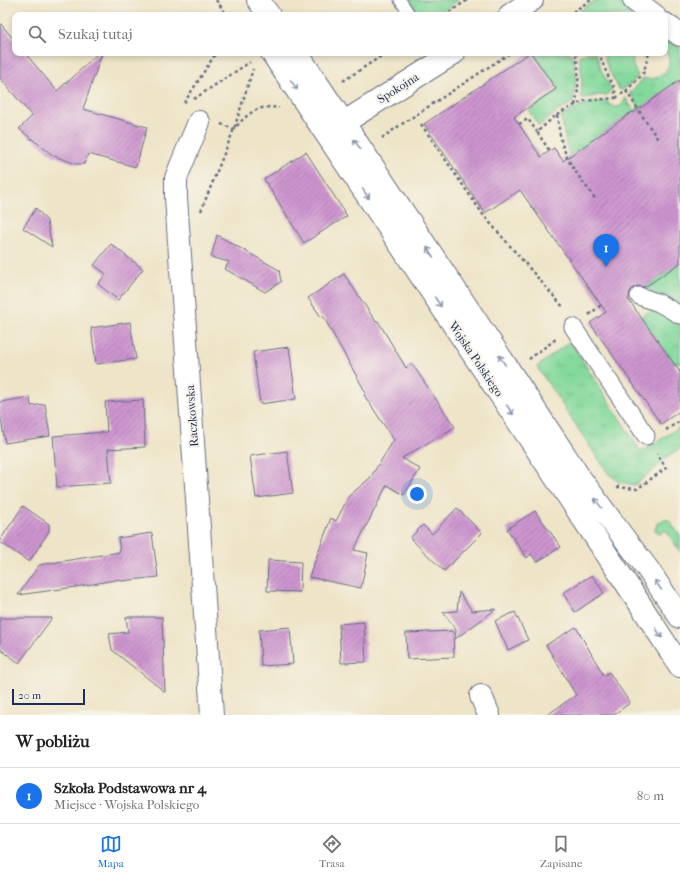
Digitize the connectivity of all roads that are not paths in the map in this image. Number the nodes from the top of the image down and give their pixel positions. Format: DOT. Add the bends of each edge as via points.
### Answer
graph roads {
  1 [pos="241,0"];
  2 [pos="258,0"];
  3 [pos="400,0"];
  4 [pos="532,0"];
  5 [pos="634,0"];
  6 [pos="248,12"];
  7 [pos="267,12"];
  8 [pos="408,12"];
  9 [pos="514,12"];
  10 [pos="650,12"];
  11 [pos="668,26"];
  12 [pos="680,35"];
  13 [pos="299,56"];
  14 [pos="444,56"];
  15 [pos="264,59"];
  16 [pos="207,121"];
  17 [pos="343,123"];
  18 [pos="639,296"];
  19 [pos="680,315"];
  20 [pos="573,327"];
  21 [pos="646,436"];
  22 [pos="680,617"];
  23 [pos="680,666"];
  24 [pos="212,715"];
  1 -- 6 [label="street"];
  2 -- 7 [label="street"];
  3 -- 8 [label="lane"];
  4 -- 9 [label="street"];
  5 -- 10 [label="street"];
  11 -- 12 [label="street"];
  13 -- 17 [label="street, Wojska Polskiego"];
  14 -- 17 [label="street, Spokojna"];
  15 -- 23 [label="street, Wojska Polskiego, one-way" via="638,601"];
  16 -- 24 [label="street, Raczkowska" via="182,163 176,178 176,198"];
  22 -- 17 [label="street, Wojska Polskiego, one-way" via="580,478"];
  18 -- 19 [label="street" via="659,303"];
  20 -- 21 [label="street"];
}
